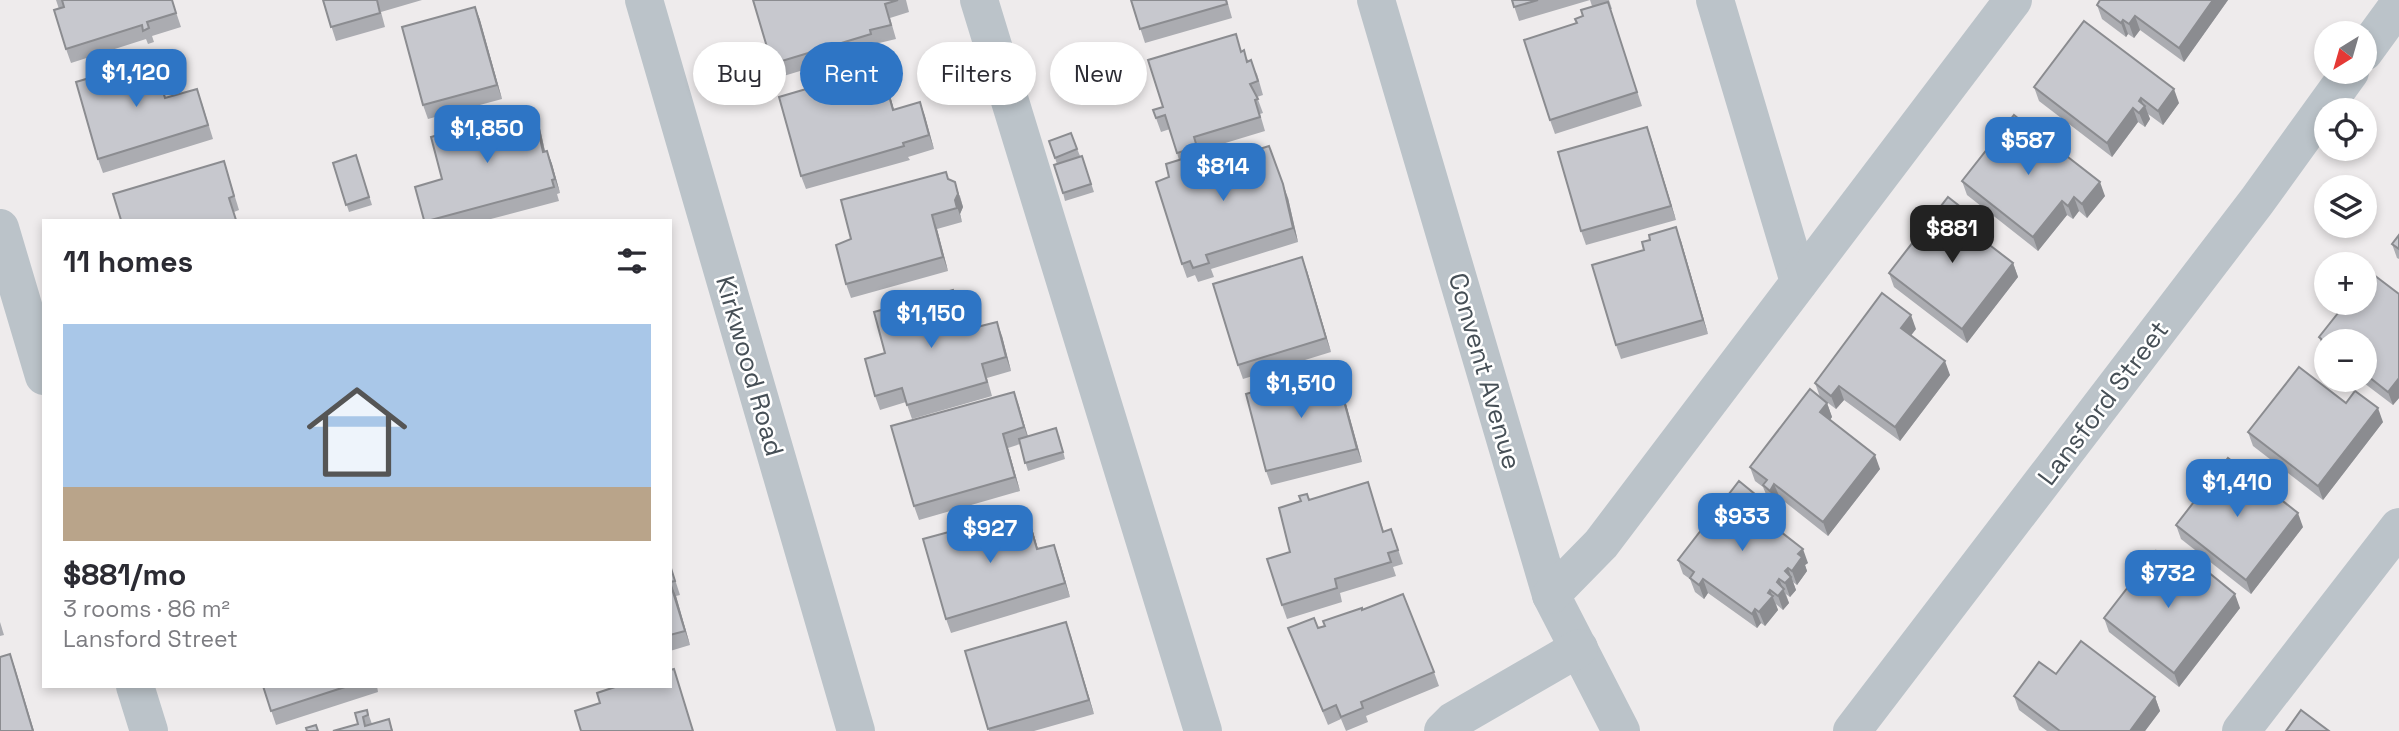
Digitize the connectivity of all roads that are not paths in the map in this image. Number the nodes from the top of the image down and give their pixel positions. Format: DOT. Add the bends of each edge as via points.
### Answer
graph roads {
  1 [pos="644,0"];
  2 [pos="979,0"];
  3 [pos="1376,0"];
  4 [pos="1715,0"];
  5 [pos="2013,0"];
  6 [pos="2399,4"];
  7 [pos="2377,34"];
  8 [pos="2341,84"];
  9 [pos="0,228"];
  10 [pos="1799,282"];
  11 [pos="42,369"];
  12 [pos="2399,527"];
  13 [pos="1551,594"];
  14 [pos="1579,648"];
  15 [pos="136,688"];
  16 [pos="149,731"];
  17 [pos="856,731"];
  18 [pos="1203,731"];
  19 [pos="1443,731"];
  20 [pos="1621,731"];
  21 [pos="1852,731"];
  22 [pos="2241,731"];
  1 -- 17 [label="street, Kirkwood Road"];
  2 -- 18 [label="street"];
  3 -- 13 [label="street, Convent Avenue"];
  4 -- 10 [label="street"];
  5 -- 10 [label="street"];
  6 -- 7 [label="street"];
  8 -- 21 [label="street, Lansford Street"];
  9 -- 11 [label="street"];
  10 -- 13 [label="street" via="1601,544"];
  12 -- 22 [label="street"];
  13 -- 14 [label="street, Convent Avenue"];
  14 -- 19 [label="street"];
  14 -- 20 [label="street, Convent Avenue"];
  15 -- 16 [label="street"];
}
